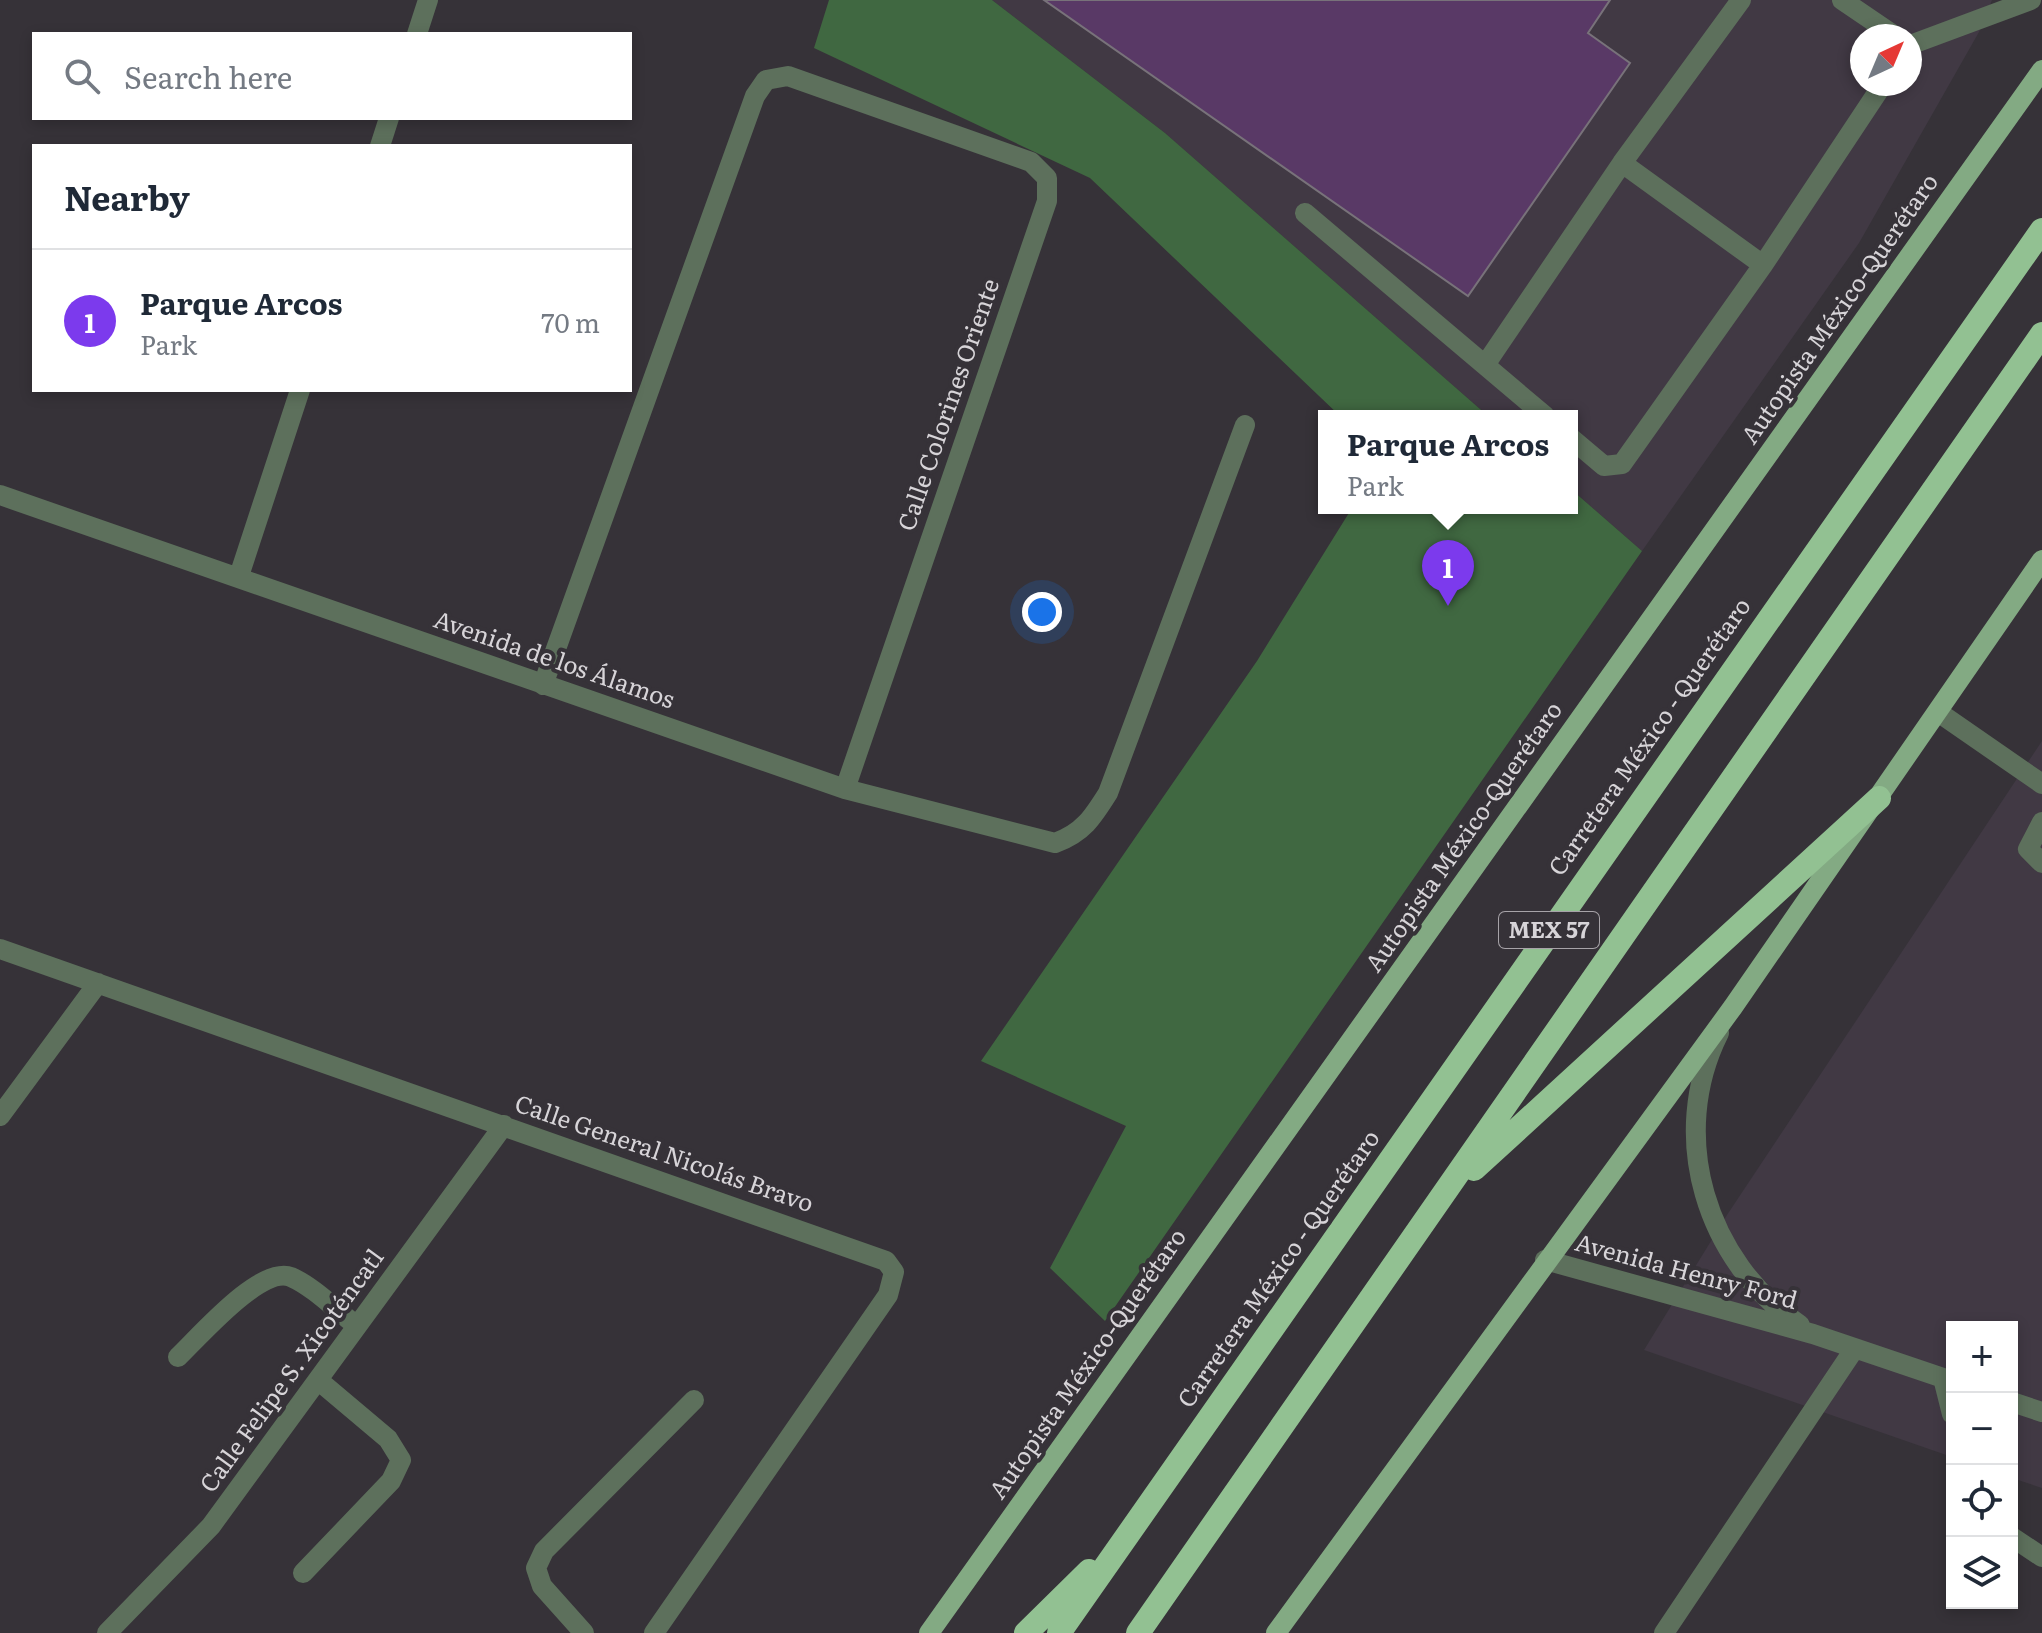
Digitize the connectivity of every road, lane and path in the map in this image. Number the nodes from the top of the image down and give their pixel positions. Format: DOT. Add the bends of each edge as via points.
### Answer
graph roads {
  1 [pos="428,0"];
  2 [pos="1741,0"];
  3 [pos="2034,0"];
  4 [pos="1844,1"];
  5 [pos="2042,3"];
  6 [pos="1878,24"];
  7 [pos="418,32"];
  8 [pos="1922,41"];
  9 [pos="2042,70"];
  10 [pos="1875,96"];
  11 [pos="388,120"];
  12 [pos="381,144"];
  13 [pos="1622,163"];
  14 [pos="1305,213"];
  15 [pos="2042,230"];
  16 [pos="1763,265"];
  17 [pos="2042,334"];
  18 [pos="1485,365"];
  19 [pos="299,392"];
  20 [pos="1538,410"];
  21 [pos="1245,425"];
  22 [pos="1578,444"];
  23 [pos="0,495"];
  24 [pos="2042,560"];
  25 [pos="239,576"];
  26 [pos="543,685"];
  27 [pos="1938,712"];
  28 [pos="2042,784"];
  29 [pos="845,789"];
  30 [pos="1879,798"];
  31 [pos="2042,822"];
  32 [pos="2042,863"];
  33 [pos="0,949"];
  34 [pos="98,983"];
  35 [pos="1733,1007"];
  36 [pos="0,1116"];
  37 [pos="504,1125"];
  38 [pos="1442,1198"];
  39 [pos="1545,1260"];
  40 [pos="357,1326"];
  41 [pos="1813,1334"];
  42 [pos="1855,1348"];
  43 [pos="178,1357"];
  44 [pos="1946,1379"];
  45 [pos="318,1380"];
  46 [pos="694,1400"];
  47 [pos="2018,1404"];
  48 [pos="2042,1412"];
  49 [pos="1131,1531"];
  50 [pos="2018,1541"];
  51 [pos="2042,1557"];
  52 [pos="1188,1561"];
  53 [pos="303,1573"];
  54 [pos="107,1633"];
  55 [pos="584,1633"];
  56 [pos="654,1633"];
  57 [pos="929,1633"];
  58 [pos="1026,1633"];
  59 [pos="1059,1633"];
  60 [pos="1138,1633"];
  61 [pos="1158,1633"];
  62 [pos="1276,1633"];
  63 [pos="1664,1633"];
  1 -- 7 [label="street"];
  2 -- 13 [label="street"];
  3 -- 5 [label="street"];
  3 -- 8 [label="street"];
  4 -- 6 [label="street"];
  9 -- 57 [label="main road, Autopista México-Querétaro"];
  10 -- 16 [label="street"];
  11 -- 12 [label="street"];
  13 -- 16 [label="street"];
  13 -- 18 [label="street"];
  14 -- 18 [label="street"];
  15 -- 49 [label="highway, Carretera México - Querétaro / MEX 57"];
  16 -- 22 [label="street" via="1622,464 1604,466"];
  17 -- 38 [label="highway, MEX 57"];
  18 -- 20 [label="street"];
  19 -- 25 [label="street"];
  21 -- 29 [label="street, Avenida de los Álamos" via="1108,793 1075,836 1055,843"];
  23 -- 25 [label="street, Avenida de los Álamos"];
  24 -- 27 [label="main road"];
  25 -- 26 [label="street, Avenida de los Álamos"];
  26 -- 29 [label="street, Avenida de los Álamos"];
  26 -- 29 [label="street, Calle Colorines Oriente" via="755,96 766,80 788,76 1031,162 1047,178 1047,201"];
  27 -- 28 [label="street"];
  27 -- 30 [label="main road"];
  30 -- 35 [label="main road"];
  30 -- 38 [label="highway"];
  31 -- 32 [label="street" via="2028,849"];
  33 -- 34 [label="street, Calle General Nicolás Bravo"];
  34 -- 36 [label="street"];
  34 -- 37 [label="street, Calle General Nicolás Bravo"];
  35 -- 39 [label="main road"];
  35 -- 41 [label="street, Avenida Henry Ford" via="1704,1068 1697,1101 1695,1135 1703,1190 1736,1264 1758,1291"];
  37 -- 40 [label="street, Calle Felipe S. Xicoténcatl"];
  37 -- 56 [label="street, Calle General Nicolás Bravo" via="876,1256 894,1272 888,1295"];
  38 -- 52 [label="highway, MEX 57"];
  39 -- 41 [label="street, Avenida Henry Ford"];
  39 -- 62 [label="main road"];
  40 -- 43 [label="street" via="292,1278 276,1274 257,1284"];
  40 -- 45 [label="street, Calle Felipe S. Xicoténcatl"];
  41 -- 42 [label="street, Avenida Henry Ford"];
  42 -- 44 [label="street, Avenida Henry Ford"];
  42 -- 63 [label="street"];
  45 -- 53 [label="street" via="388,1439 401,1460 391,1481"];
  45 -- 54 [label="street, Calle Felipe S. Xicoténcatl" via="211,1526"];
  46 -- 55 [label="street" via="544,1551 536,1568 542,1586"];
  47 -- 48 [label="street"];
  49 -- 58 [label="highway"];
  49 -- 59 [label="highway, Carretera México - Querétaro / MEX 57"];
  50 -- 51 [label="street"];
  52 -- 60 [label="highway, MEX 57"];
  52 -- 61 [label="highway"];
}
